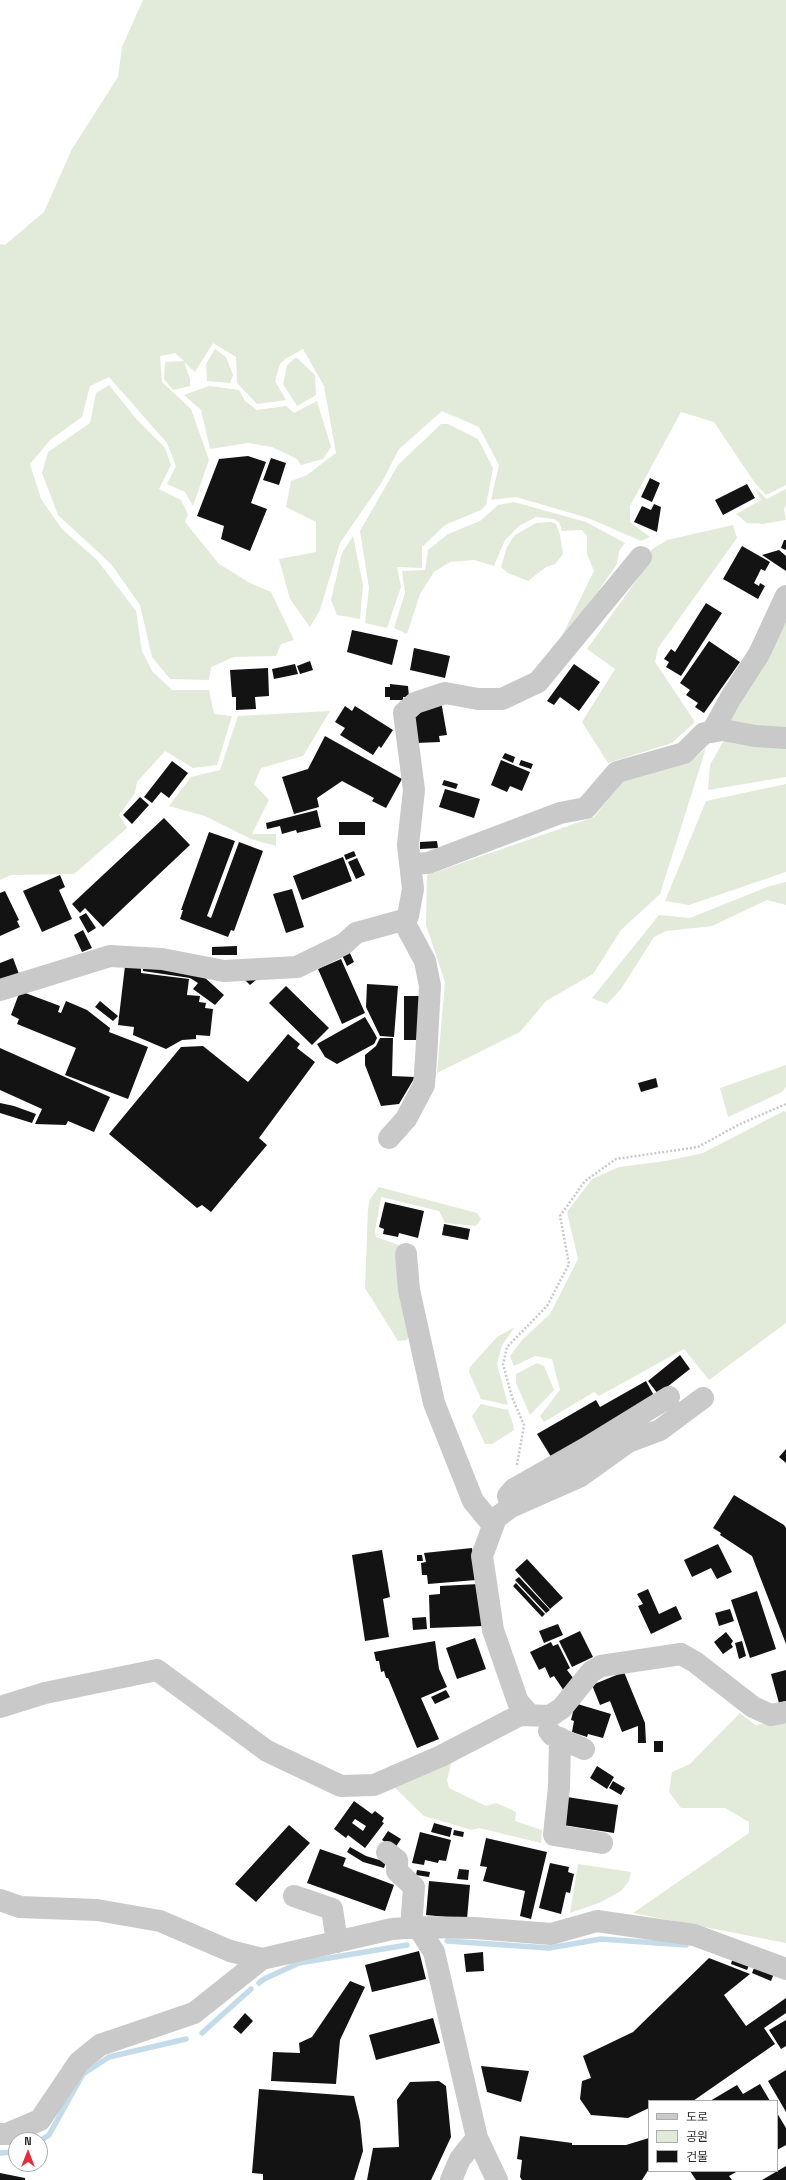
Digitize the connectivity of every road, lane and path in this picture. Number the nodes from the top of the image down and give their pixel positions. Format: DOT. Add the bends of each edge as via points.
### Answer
graph roads {
  1 [pos="641,557"];
  2 [pos="786,596"];
  3 [pos="712,732"];
  4 [pos="786,738"];
  5 [pos="410,864"];
  6 [pos="403,920"];
  7 [pos="0,990"];
  8 [pos="786,1104"];
  9 [pos="389,1138"];
  10 [pos="406,1254"];
  11 [pos="669,1397"];
  12 [pos="703,1398"];
  13 [pos="513,1498"];
  14 [pos="492,1524"];
  15 [pos="0,1707"];
  16 [pos="786,1712"];
  17 [pos="533,1715"];
  18 [pos="560,1738"];
  19 [pos="584,1750"];
  20 [pos="602,1843"];
  21 [pos="387,1852"];
  22 [pos="294,1896"];
  23 [pos="0,1900"];
  24 [pos="414,1928"];
  25 [pos="337,1942"];
  26 [pos="262,1959"];
  27 [pos="785,1968"];
  28 [pos="0,2134"];
  29 [pos="477,2138"];
  30 [pos="451,2180"];
  31 [pos="497,2180"];
  1 -- 5 [label="street" via="538,682 502,699 478,699 445,693 415,703 404,713 414,790 408,845"];
  2 -- 3 [label="street" via="759,654"];
  3 -- 4 [label="street" via="722,730"];
  3 -- 5 [label="street" via="704,733 684,753 617,772 586,808 560,813 428,862"];
  5 -- 6 [label="street" via="413,889 408,916"];
  6 -- 7 [label="street" via="356,933 334,950 297,967 224,971 162,959 110,956"];
  6 -- 9 [label="street" via="425,961 430,986 426,1058 424,1085 406,1119"];
  8 -- 13 [label="path" via="738,1125 698,1147 616,1159 585,1181 560,1216 569,1264 547,1306 507,1347 503,1364 512,1397 524,1425"];
  10 -- 14 [label="street" via="409,1290 434,1403 472,1501"];
  11 -- 13 [label="street" via="586,1448"];
  12 -- 13 [label="street" via="660,1430 628,1442 579,1478"];
  13 -- 14 [label="street"];
  14 -- 17 [label="street" via="482,1556 493,1630 518,1702"];
  15 -- 17 [label="street" via="45,1693 157,1670 267,1751 341,1786 374,1785 441,1756 520,1715"];
  16 -- 17 [label="street" via="771,1715 753,1707 696,1662 681,1654 601,1666 592,1672 562,1708 550,1716"];
  17 -- 18 [label="street" via="552,1734"];
  18 -- 19 [label="street"];
  18 -- 20 [label="street" via="559,1787 554,1835"];
  21 -- 24 [label="street" via="397,1860 397,1871 414,1887"];
  22 -- 25 [label="street" via="332,1909"];
  23 -- 26 [label="street" via="20,1908 97,1910 160,1921 230,1951"];
  24 -- 25 [label="street" via="392,1929"];
  24 -- 27 [label="street" via="475,1928 551,1934 597,1921 694,1935"];
  24 -- 29 [label="street" via="434,1952"];
  25 -- 26 [label="street"];
  26 -- 28 [label="street" via="194,2013 100,2045 79,2062 40,2120 7,2134"];
  29 -- 30 [label="street" via="460,2159"];
  29 -- 31 [label="street"];
}
